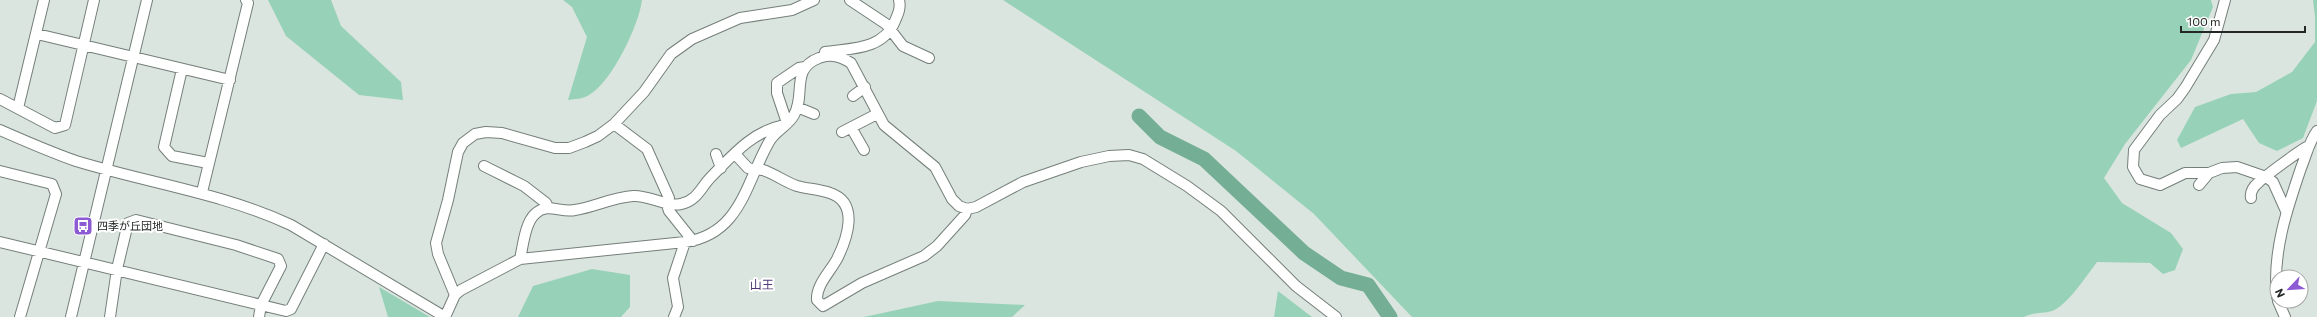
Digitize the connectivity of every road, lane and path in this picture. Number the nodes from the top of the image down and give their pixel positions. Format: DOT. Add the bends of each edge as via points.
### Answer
graph roads {
  1 [pos="44,0"];
  2 [pos="94,0"];
  3 [pos="147,0"];
  4 [pos="246,0"];
  5 [pos="814,0"];
  6 [pos="850,0"];
  7 [pos="899,0"];
  8 [pos="2225,0"];
  9 [pos="891,30"];
  10 [pos="37,34"];
  11 [pos="83,45"];
  12 [pos="134,57"];
  13 [pos="929,58"];
  14 [pos="807,65"];
  15 [pos="182,69"];
  16 [pos="230,80"];
  17 [pos="865,87"];
  18 [pos="853,96"];
  19 [pos="0,99"];
  20 [pos="797,107"];
  21 [pos="18,108"];
  22 [pos="814,114"];
  23 [pos="877,114"];
  24 [pos="614,124"];
  25 [pos="785,125"];
  26 [pos="0,130"];
  27 [pos="2317,131"];
  28 [pos="2309,146"];
  29 [pos="864,150"];
  30 [pos="716,154"];
  31 [pos="735,154"];
  32 [pos="208,163"];
  33 [pos="484,166"];
  34 [pos="721,168"];
  35 [pos="757,169"];
  36 [pos="108,170"];
  37 [pos="0,171"];
  38 [pos="2208,173"];
  39 [pos="2266,177"];
  40 [pos="2199,185"];
  41 [pos="202,192"];
  42 [pos="2251,198"];
  43 [pos="668,202"];
  44 [pos="548,207"];
  45 [pos="967,208"];
  46 [pos="2286,211"];
  47 [pos="0,242"];
  48 [pos="689,242"];
  49 [pos="324,244"];
  50 [pos="39,251"];
  51 [pos="520,259"];
  52 [pos="84,261"];
  53 [pos="117,269"];
  54 [pos="2277,269"];
  55 [pos="455,295"];
  56 [pos="261,305"];
  57 [pos="20,317"];
  58 [pos="71,317"];
  59 [pos="110,317"];
  60 [pos="259,317"];
  61 [pos="445,317"];
  62 [pos="674,317"];
  63 [pos="1336,317"];
  1 -- 10 [label="street"];
  2 -- 11 [label="street"];
  3 -- 12 [label="street"];
  4 -- 16 [label="street" via="248,2"];
  5 -- 24 [label="street" via="792,10 740,18 692,39 672,54 644,92"];
  6 -- 9 [label="street"];
  7 -- 9 [label="street" via="899,10"];
  8 -- 38 [label="street" via="2214,40 2177,99 2160,115 2139,142 2133,157 2133,167 2140,179 2160,185 2185,172"];
  9 -- 13 [label="street" via="903,46"];
  9 -- 14 [label="street" via="880,41 861,47 815,53"];
  10 -- 11 [label="street"];
  10 -- 21 [label="street"];
  11 -- 12 [label="street"];
  11 -- 21 [label="street" via="65,125 55,128"];
  12 -- 15 [label="street"];
  12 -- 36 [label="street"];
  14 -- 17 [label="street" via="824,56 842,58 851,63"];
  14 -- 20 [label="street" via="800,78"];
  14 -- 25 [label="street" via="798,68 777,83"];
  15 -- 16 [label="street"];
  15 -- 32 [label="street" via="164,147 172,156"];
  16 -- 32 [label="street"];
  17 -- 18 [label="street"];
  17 -- 23 [label="street"];
  19 -- 21 [label="street"];
  20 -- 22 [label="street"];
  20 -- 25 [label="street"];
  23 -- 29 [label="street" via="847,130"];
  23 -- 45 [label="street" via="884,125 935,167 952,199"];
  24 -- 43 [label="street" via="646,149 658,170 669,198"];
  24 -- 55 [label="street" via="598,136 569,148 555,148 502,133 486,132 475,134 463,143 458,152 436,243"];
  25 -- 31 [label="street" via="750,139"];
  25 -- 35 [label="street" via="769,141"];
  26 -- 36 [label="street" via="50,151"];
  27 -- 28 [label="street"];
  28 -- 39 [label="street" via="2301,149"];
  28 -- 46 [label="street"];
  30 -- 34 [label="street"];
  31 -- 34 [label="street"];
  31 -- 35 [label="street" via="748,168"];
  32 -- 41 [label="street"];
  33 -- 44 [label="street" via="524,186"];
  34 -- 43 [label="street" via="697,196 682,204"];
  35 -- 45 [label="street" via="796,186 832,193 839,197 848,210 846,236 837,260 818,291 817,300 823,306 862,283 924,256 937,246"];
  35 -- 48 [label="street" via="745,197 732,214 711,234"];
  36 -- 41 [label="street"];
  36 -- 52 [label="street"];
  37 -- 50 [label="street" via="52,184 56,194"];
  38 -- 39 [label="street" via="2232,166"];
  38 -- 40 [label="street"];
  39 -- 42 [label="street" via="2257,184 2250,194"];
  39 -- 46 [label="street" via="2276,186"];
  41 -- 49 [label="street" via="264,212"];
  43 -- 44 [label="street" via="634,196 573,211"];
  43 -- 48 [label="street" via="669,211"];
  44 -- 51 [label="street" via="533,215"];
  45 -- 63 [label="street" via="976,207 1031,179 1081,162 1129,155 1144,159 1221,211 1296,286"];
  46 -- 54 [label="street"];
  47 -- 50 [label="street"];
  48 -- 51 [label="street"];
  48 -- 62 [label="street" via="673,278 678,307"];
  49 -- 56 [label="street" via="291,309 286,311"];
  49 -- 61 [label="street"];
  50 -- 52 [label="street"];
  50 -- 57 [label="street"];
  51 -- 55 [label="street"];
  52 -- 53 [label="street"];
  52 -- 58 [label="street"];
  53 -- 56 [label="street"];
  53 -- 56 [label="street" via="128,223 136,220 228,243 278,259 281,266"];
  53 -- 59 [label="street"];
  55 -- 61 [label="street"];
  56 -- 60 [label="street"];
}
